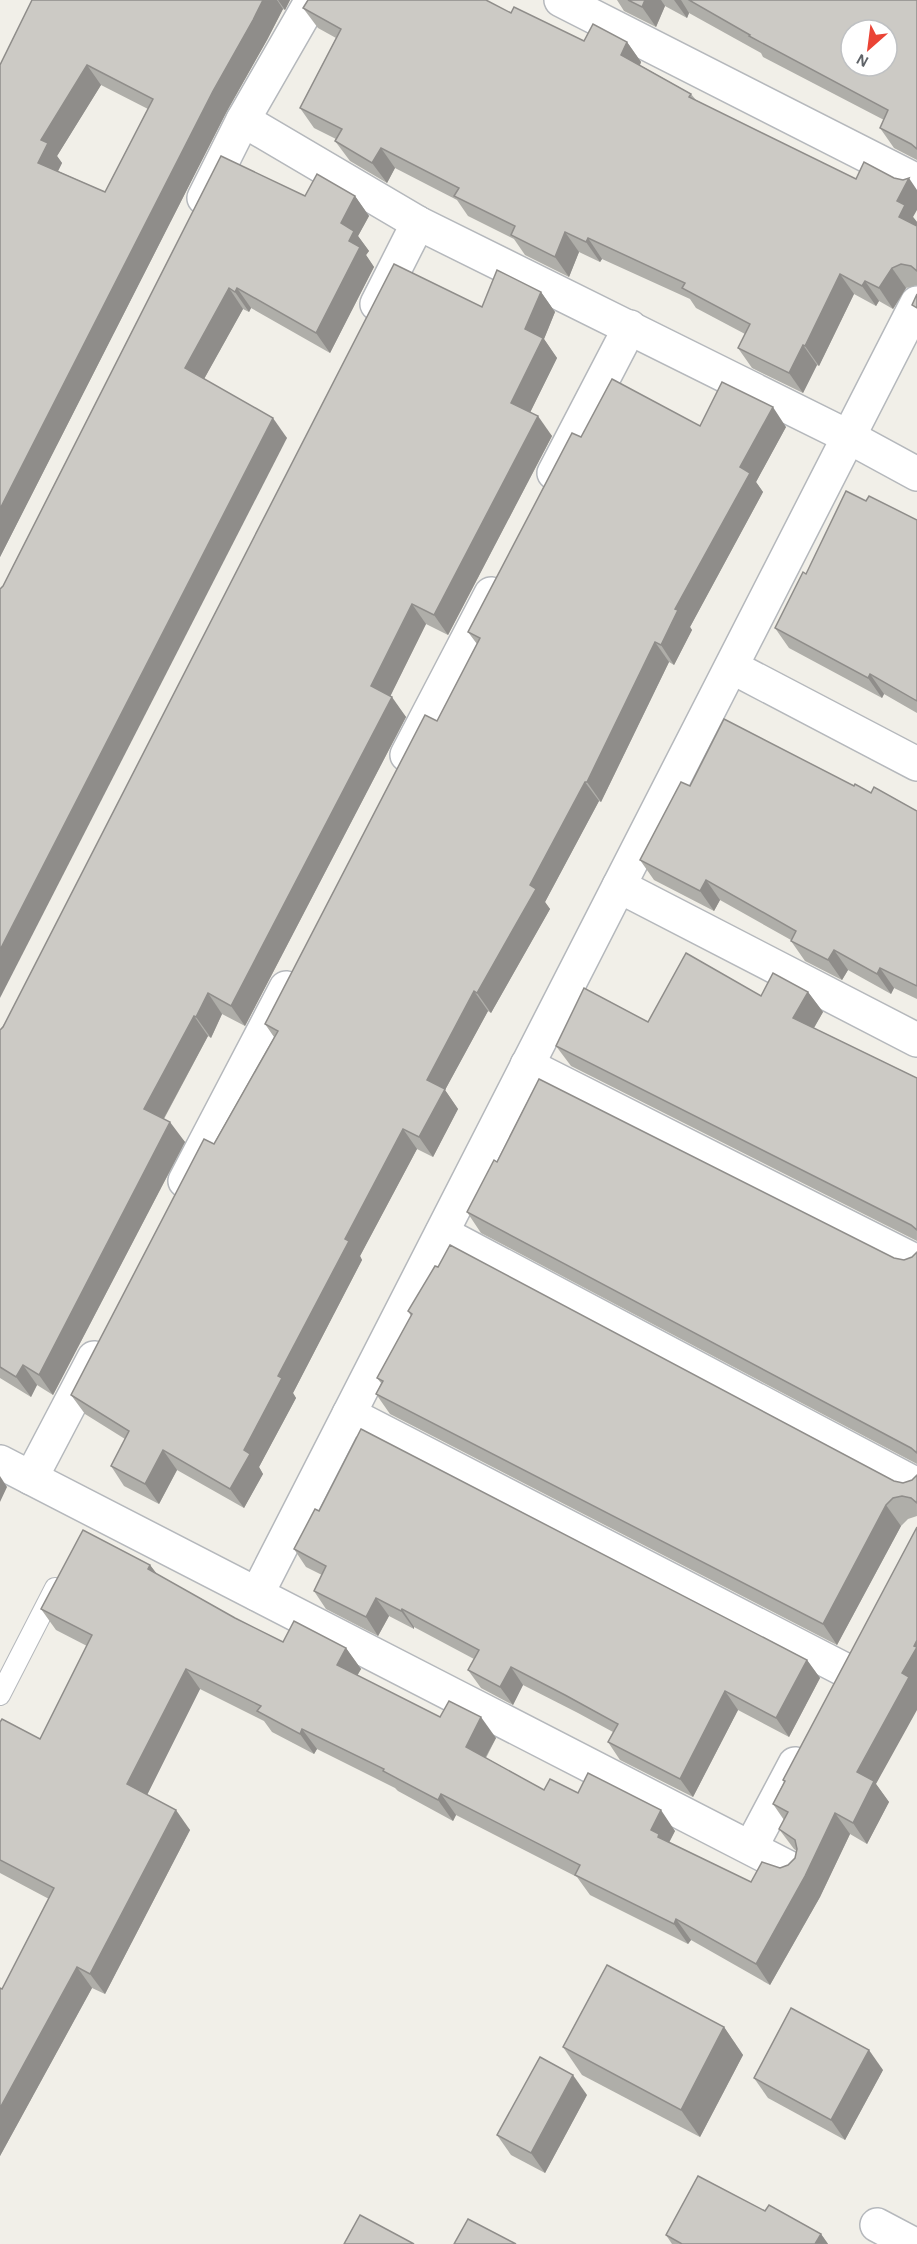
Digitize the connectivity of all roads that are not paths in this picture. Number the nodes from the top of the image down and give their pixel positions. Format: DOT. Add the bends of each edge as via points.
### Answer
graph roads {
  1 [pos="312,0"];
  2 [pos="561,0"];
  3 [pos="243,120"];
  4 [pos="917,181"];
  5 [pos="418,223"];
  6 [pos="189,226"];
  7 [pos="917,303"];
  8 [pos="630,327"];
  9 [pos="364,329"];
  10 [pos="849,437"];
  11 [pos="917,474"];
  12 [pos="542,496"];
  13 [pos="503,570"];
  14 [pos="732,668"];
  15 [pos="917,764"];
  16 [pos="393,781"];
  17 [pos="619,886"];
  18 [pos="300,961"];
  19 [pos="917,1040"];
  20 [pos="528,1065"];
  21 [pos="174,1204"];
  22 [pos="442,1233"];
  23 [pos="917,1262"];
  24 [pos="108,1330"];
  25 [pos="349,1414"];
  26 [pos="0,1462"];
  27 [pos="31,1478"];
  28 [pos="917,1485"];
  29 [pos="64,1572"];
  30 [pos="257,1594"];
  31 [pos="862,1639"];
  32 [pos="0,1695"];
  33 [pos="812,1733"];
  34 [pos="751,1847"];
  35 [pos="793,1870"];
  36 [pos="877,2225"];
  37 [pos="913,2244"];
  1 -- 3 [label="street"];
  2 -- 4 [label="street"];
  3 -- 5 [label="street"];
  3 -- 6 [label="street"];
  5 -- 8 [label="street"];
  5 -- 9 [label="street"];
  7 -- 10 [label="street"];
  8 -- 10 [label="street"];
  8 -- 12 [label="street"];
  10 -- 11 [label="street"];
  10 -- 14 [label="street"];
  13 -- 16 [label="street"];
  14 -- 15 [label="street"];
  14 -- 17 [label="street"];
  17 -- 19 [label="street"];
  17 -- 20 [label="street"];
  18 -- 21 [label="street"];
  20 -- 22 [label="street"];
  20 -- 23 [label="street"];
  22 -- 25 [label="street"];
  22 -- 28 [label="street"];
  24 -- 27 [label="street"];
  25 -- 30 [label="street"];
  25 -- 31 [label="street" via="839,1681"];
  26 -- 27 [label="street"];
  27 -- 30 [label="street" via="90,1521"];
  29 -- 32 [label="lane"];
  30 -- 34 [label="street"];
  33 -- 34 [label="street"];
  34 -- 35 [label="street"];
  36 -- 37 [label="street"];
}
